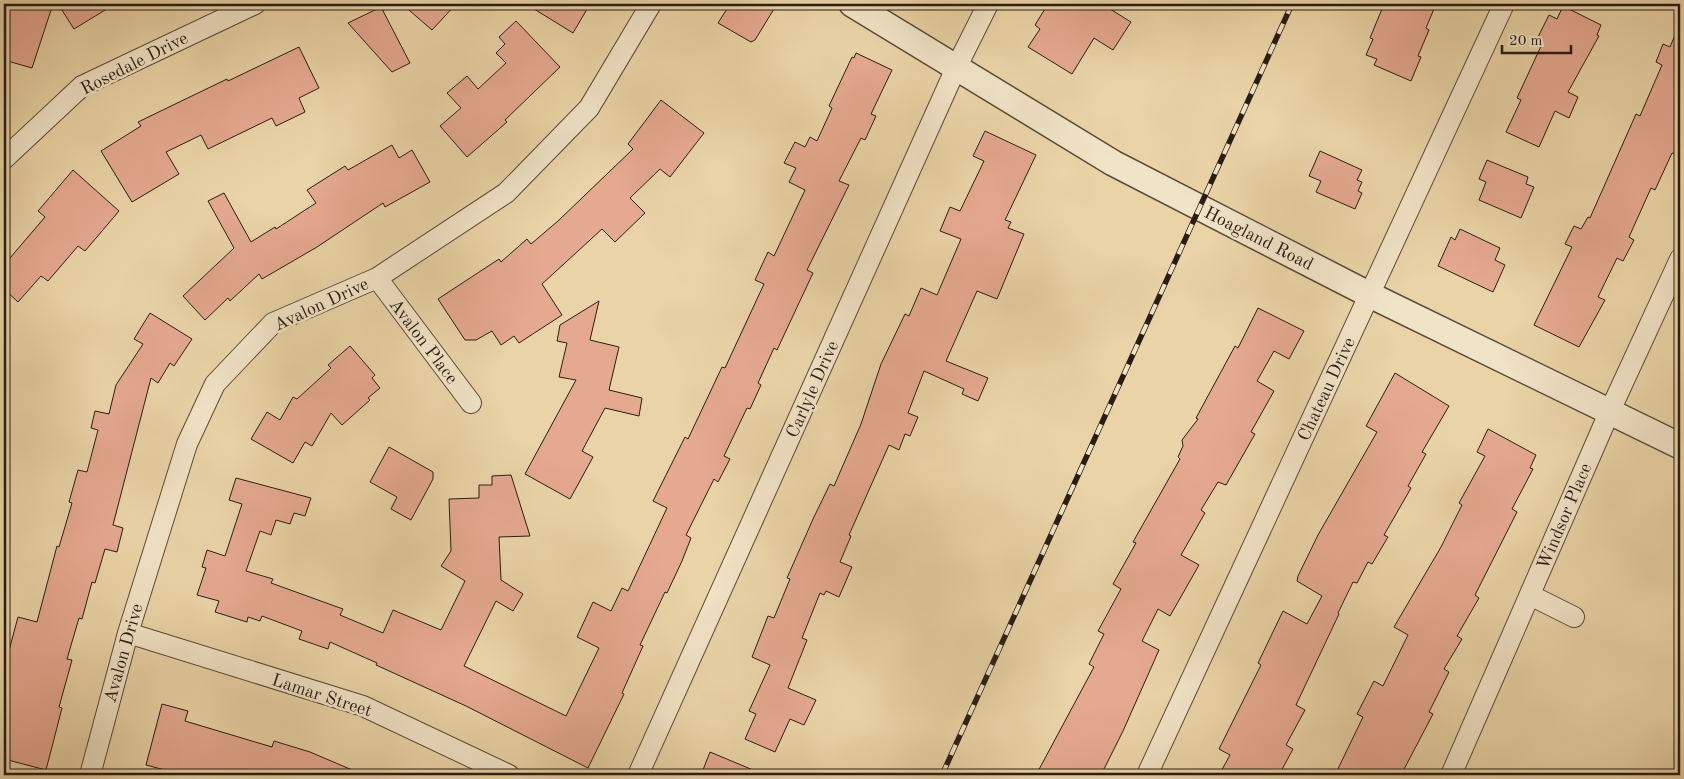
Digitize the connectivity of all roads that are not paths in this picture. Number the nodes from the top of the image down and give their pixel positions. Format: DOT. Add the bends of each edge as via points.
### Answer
graph roads {
  1 [pos="255,4"];
  2 [pos="651,4"];
  3 [pos="852,4"];
  4 [pos="988,4"];
  5 [pos="1504,4"];
  6 [pos="956,68"];
  7 [pos="4,157"];
  8 [pos="1680,259"];
  9 [pos="377,278"];
  10 [pos="1370,295"];
  11 [pos="470,403"];
  12 [pos="1609,413"];
  13 [pos="1680,446"];
  14 [pos="1530,595"];
  15 [pos="1574,617"];
  16 [pos="128,633"];
  17 [pos="90,775"];
  18 [pos="509,775"];
  19 [pos="638,775"];
  20 [pos="1148,775"];
  21 [pos="1451,775"];
  1 -- 7 [label="street, Rosedale Drive" via="82,86"];
  2 -- 9 [label="street, Avalon Drive" via="590,108 506,194"];
  3 -- 6 [label="street, Hoagland Road"];
  4 -- 6 [label="street, Carlyle Drive"];
  5 -- 10 [label="street, Chateau Drive"];
  6 -- 10 [label="street, Hoagland Road" via="1113,163"];
  6 -- 19 [label="street, Carlyle Drive"];
  8 -- 12 [label="street, Windsor Place"];
  9 -- 11 [label="street, Avalon Place"];
  9 -- 16 [label="street, Avalon Drive" via="273,323 215,384 186,444"];
  10 -- 12 [label="street, Hoagland Road"];
  10 -- 20 [label="street, Chateau Drive"];
  12 -- 13 [label="street, Hoagland Road"];
  12 -- 14 [label="street, Windsor Place"];
  14 -- 15 [label="street"];
  14 -- 21 [label="street, Windsor Place"];
  16 -- 17 [label="street, Avalon Drive"];
  16 -- 18 [label="street, Lamar Street" via="363,706"];
}
